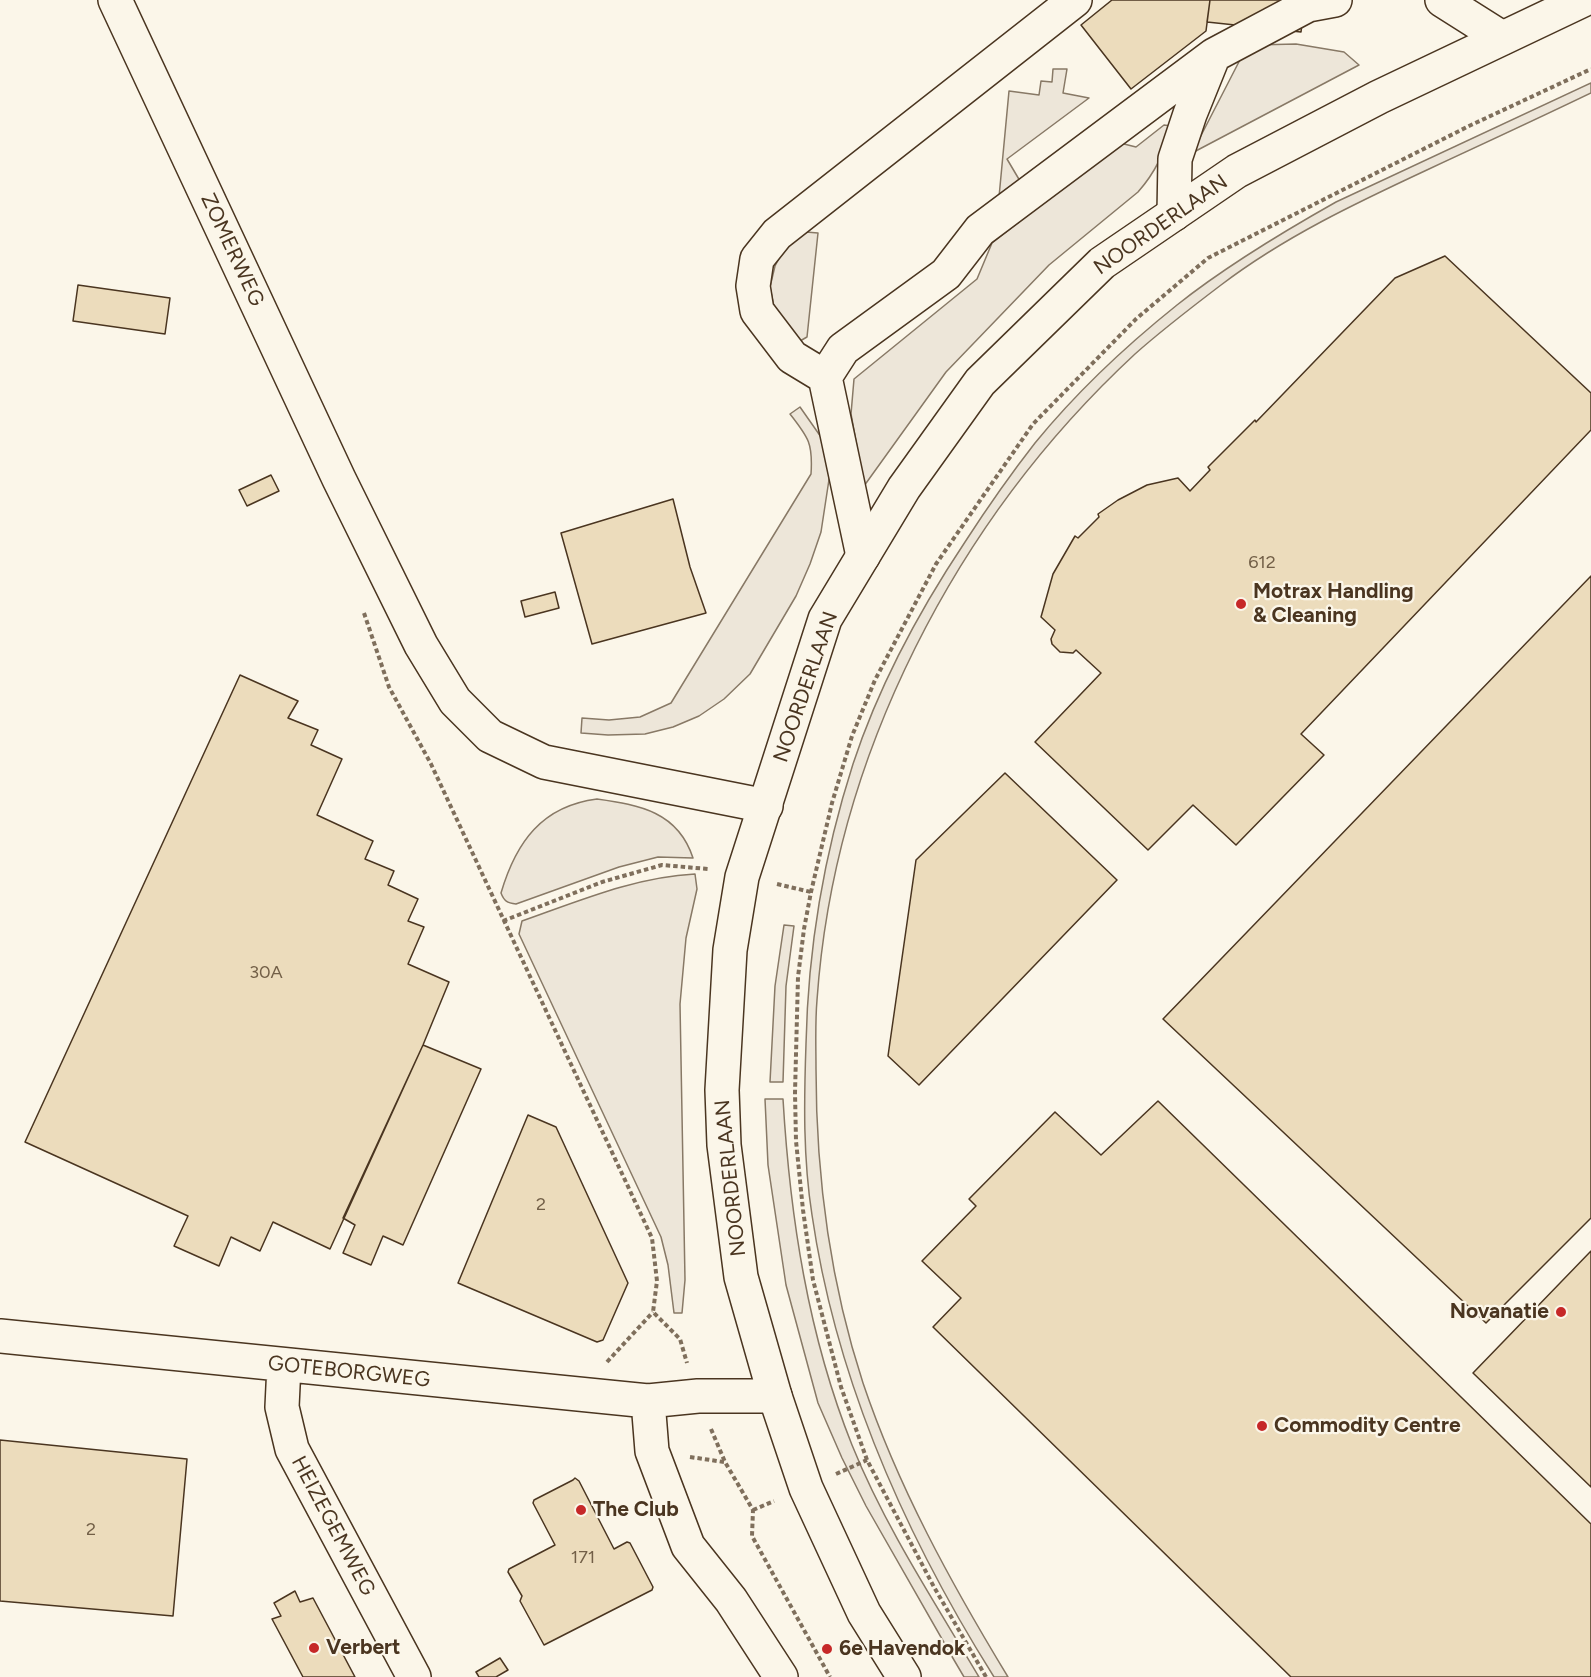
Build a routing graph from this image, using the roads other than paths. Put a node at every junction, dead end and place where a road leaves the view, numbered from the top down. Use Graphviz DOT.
graph roads {
  1 [pos="115,0"];
  2 [pos="1075,0"];
  3 [pos="1335,0"];
  4 [pos="1442,0"];
  5 [pos="1583,0"];
  6 [pos="1502,38"];
  7 [pos="1214,55"];
  8 [pos="1174,214"];
  9 [pos="825,377"];
  10 [pos="863,556"];
  11 [pos="765,806"];
  12 [pos="0,1336"];
  13 [pos="284,1365"];
  14 [pos="776,1396"];
  15 [pos="648,1401"];
  16 [pos="414,1677"];
  17 [pos="781,1677"];
  18 [pos="904,1677"];
  1 -- 11 [label="street, ZOMERWEG"];
  2 -- 9 [label="street"];
  3 -- 7 [label="street"];
  4 -- 6 [label="street"];
  5 -- 6 [label="street, NOORDERLAAN"];
  6 -- 8 [label="street, NOORDERLAAN"];
  7 -- 8 [label="street"];
  7 -- 9 [label="street"];
  8 -- 10 [label="street, NOORDERLAAN"];
  9 -- 10 [label="street"];
  10 -- 11 [label="street, NOORDERLAAN"];
  11 -- 14 [label="street, NOORDERLAAN"];
  12 -- 13 [label="street, GOTEBORGWEG"];
  13 -- 15 [label="street, GOTEBORGWEG"];
  13 -- 16 [label="street, HEIZEGEMWEG"];
  14 -- 15 [label="street, GOTEBORGWEG"];
  14 -- 18 [label="street, NOORDERLAAN"];
  15 -- 17 [label="street"];
}
